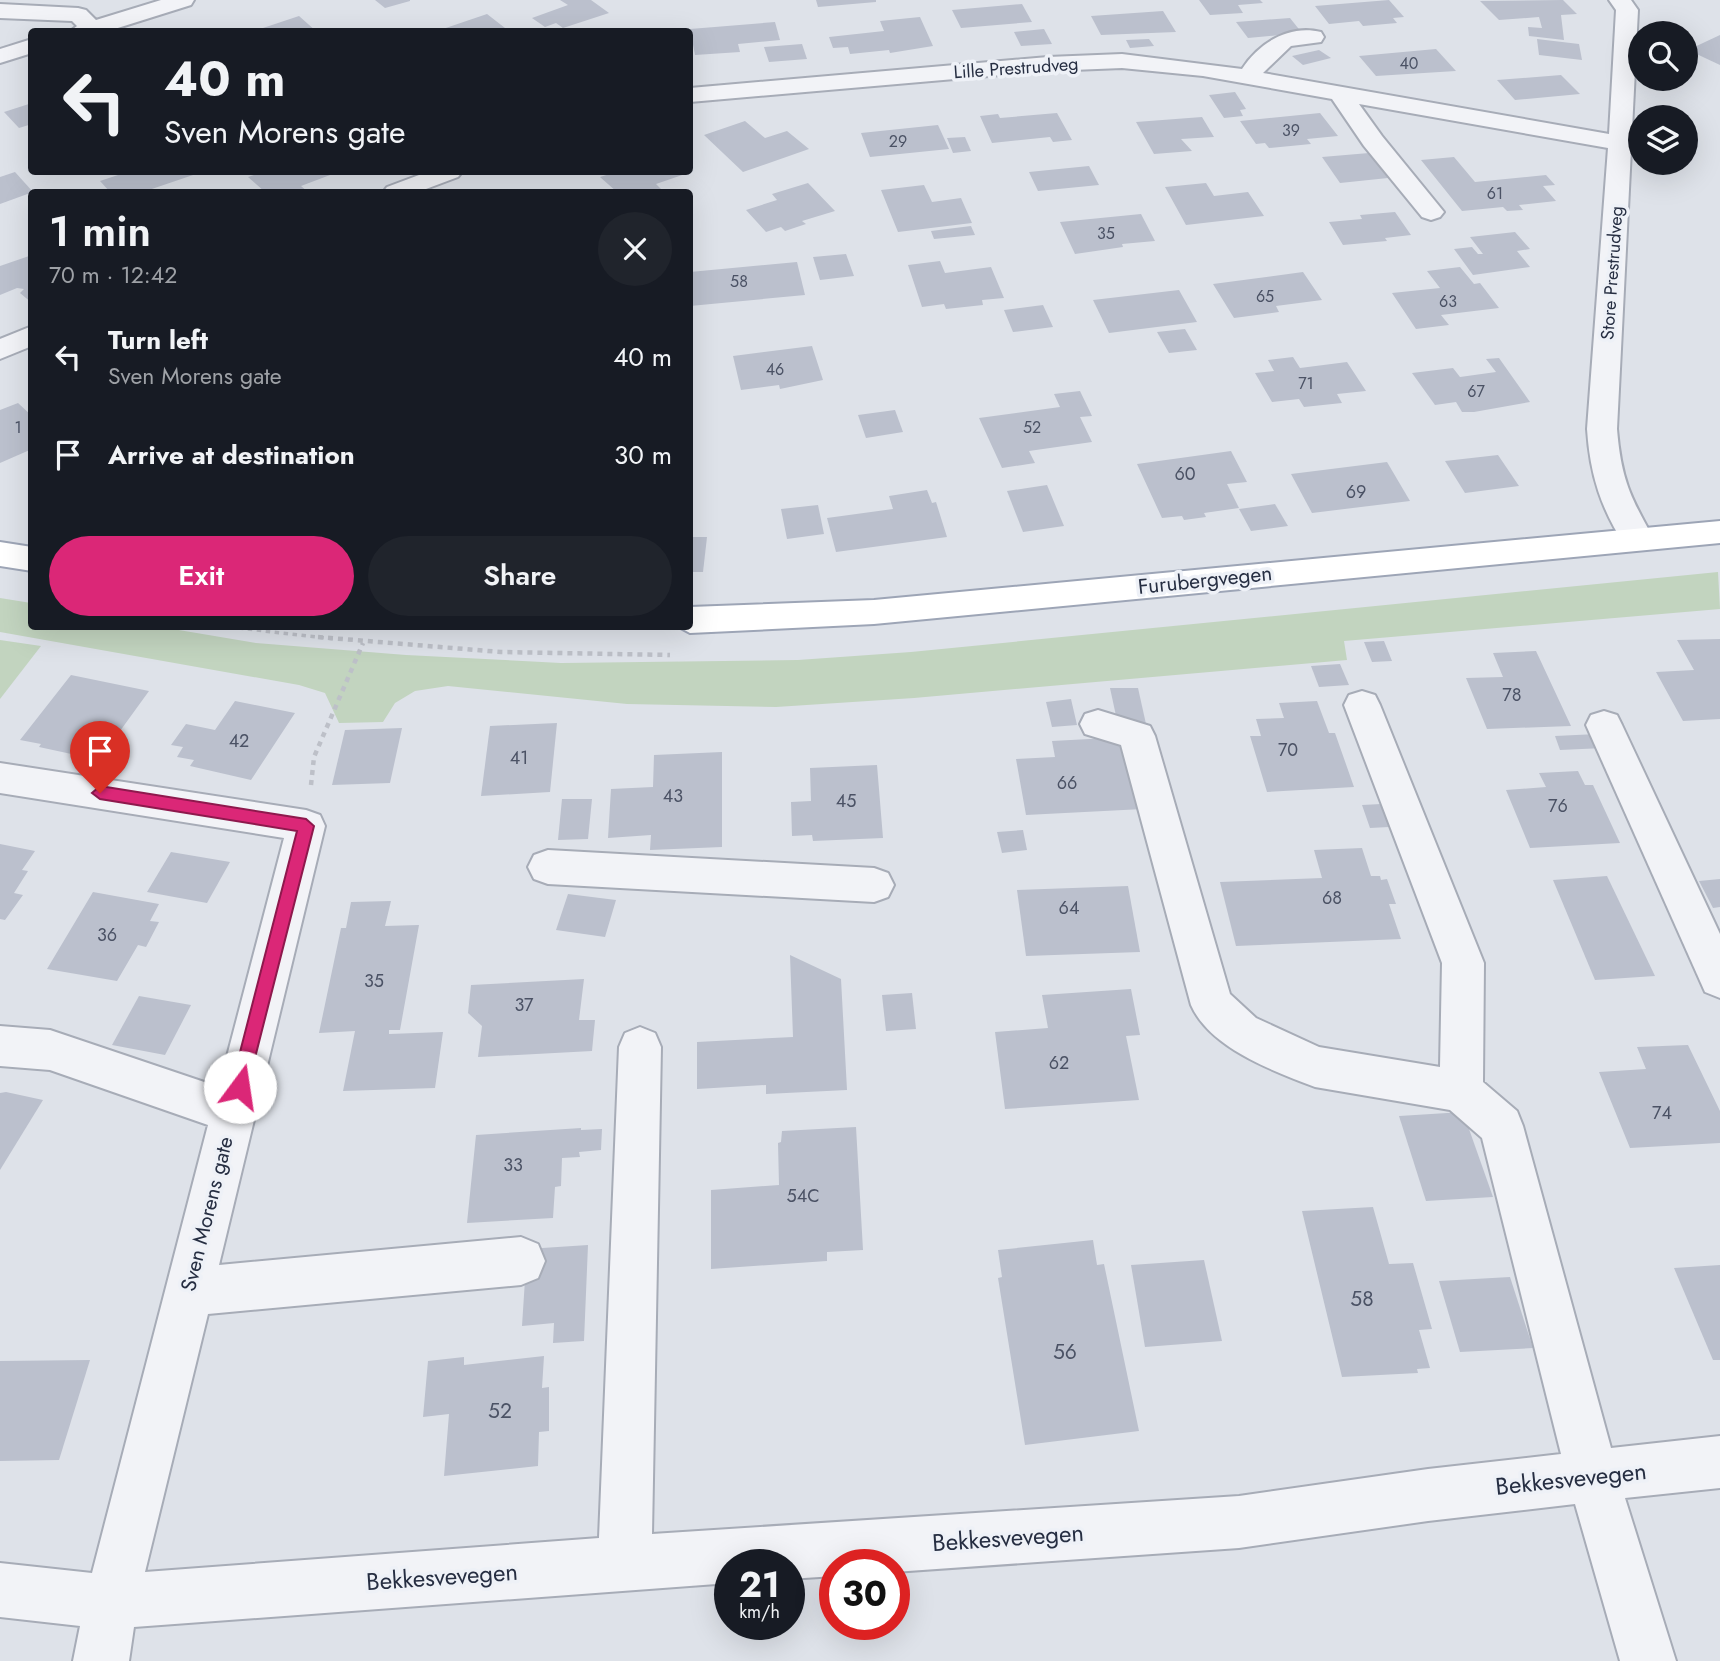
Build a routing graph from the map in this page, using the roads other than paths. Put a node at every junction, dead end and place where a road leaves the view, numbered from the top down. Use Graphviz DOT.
graph roads {
  1 [pos="129,0"];
  2 [pos="183,0"];
  3 [pos="1620,0"];
  4 [pos="0,11"];
  5 [pos="83,25"];
  6 [pos="1313,37"];
  7 [pos="28,47"];
  8 [pos="0,56"];
  9 [pos="1249,77"];
  10 [pos="1340,93"];
  11 [pos="693,95"];
  12 [pos="1621,143"];
  13 [pos="441,175"];
  14 [pos="404,189"];
  15 [pos="1431,212"];
  16 [pos="28,337"];
  17 [pos="0,350"];
  18 [pos="1720,532"];
  19 [pos="1638,539"];
  20 [pos="0,554"];
  21 [pos="28,558"];
  22 [pos="693,620"];
  23 [pos="1362,705"];
  24 [pos="1098,724"];
  25 [pos="1604,725"];
  26 [pos="0,778"];
  27 [pos="548,867"];
  28 [pos="874,885"];
  29 [pos="1720,979"];
  30 [pos="0,1046"];
  31 [pos="640,1047"];
  32 [pos="1461,1091"];
  33 [pos="233,1113"];
  34 [pos="521,1261"];
  35 [pos="188,1292"];
  36 [pos="1720,1462"];
  37 [pos="1593,1477"];
  38 [pos="625,1563"];
  39 [pos="0,1590"];
  40 [pos="111,1602"];
  41 [pos="101,1661"];
  42 [pos="1648,1661"];
  1 -- 5 [label="street"];
  2 -- 5 [label="street"];
  3 -- 12 [label="street, Store Prestrudveg"];
  4 -- 5 [label="street"];
  6 -- 9 [label="street"];
  7 -- 8 [label="street"];
  9 -- 10 [label="street, Lille Prestrudveg"];
  9 -- 11 [label="street, Lille Prestrudveg"];
  10 -- 12 [label="street, Lille Prestrudveg"];
  10 -- 15 [label="street"];
  12 -- 19 [label="street, Store Prestrudveg"];
  13 -- 14 [label="street"];
  16 -- 17 [label="street"];
  18 -- 19 [label="main road, Furubergvegen"];
  19 -- 22 [label="main road, Furubergvegen"];
  20 -- 21 [label="main road"];
  23 -- 32 [label="street"];
  24 -- 32 [label="street"];
  25 -- 29 [label="street"];
  26 -- 33 [label="street, Sven Morens gate"];
  27 -- 28 [label="street"];
  30 -- 33 [label="street"];
  31 -- 38 [label="street"];
  32 -- 37 [label="street"];
  33 -- 35 [label="street, Sven Morens gate"];
  34 -- 35 [label="street"];
  35 -- 40 [label="street, Sven Morens gate"];
  36 -- 37 [label="street, Bekkesvevegen"];
  37 -- 38 [label="street, Bekkesvevegen"];
  37 -- 42 [label="street"];
  38 -- 40 [label="street, Bekkesvevegen"];
  39 -- 40 [label="street, Bekkesvevegen"];
  40 -- 41 [label="street, Sven Morens gate"];
}
